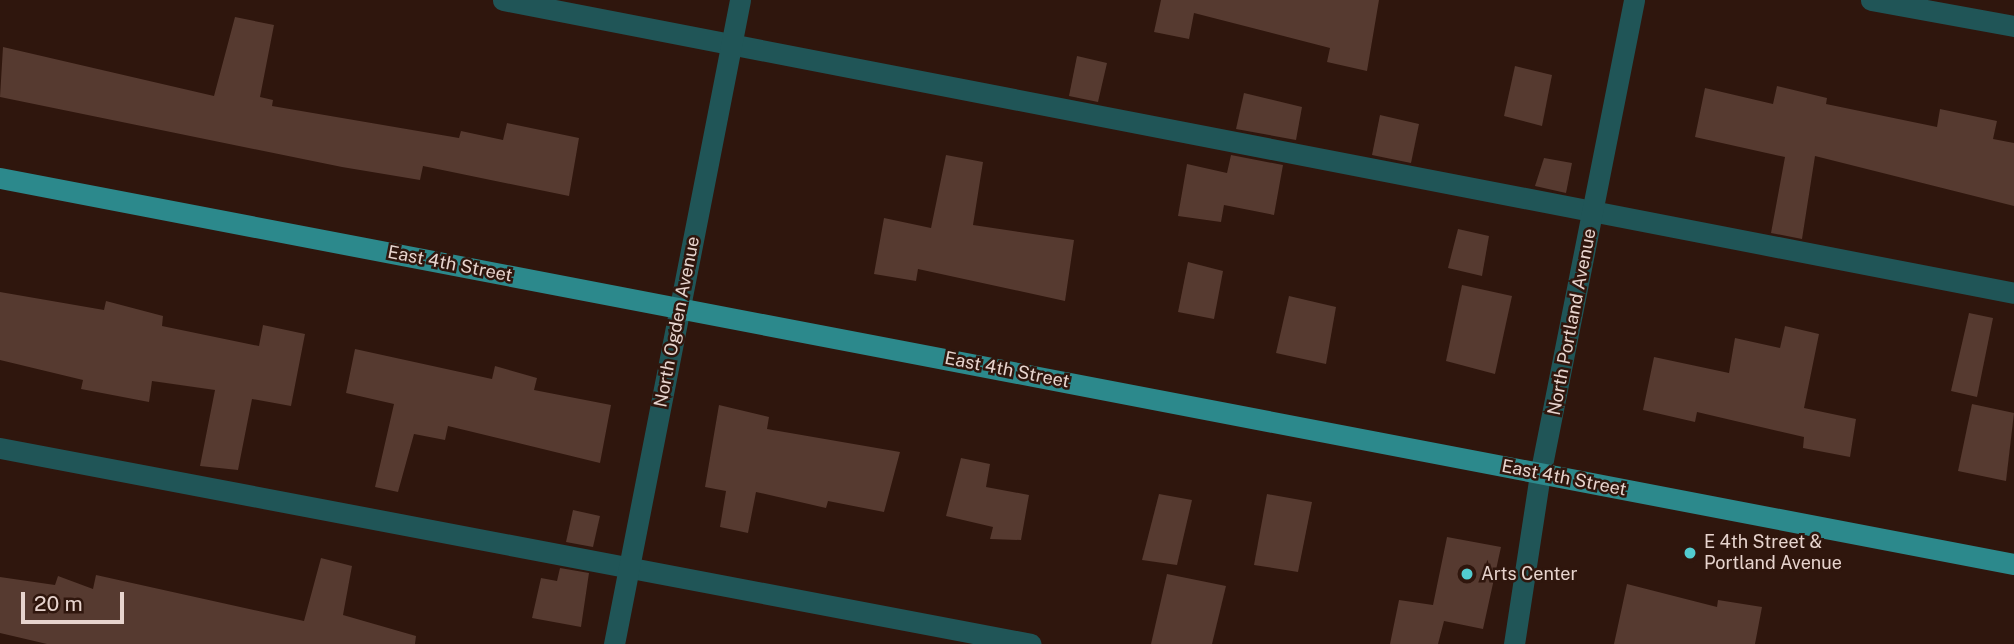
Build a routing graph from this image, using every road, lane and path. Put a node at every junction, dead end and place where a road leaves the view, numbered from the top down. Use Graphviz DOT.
graph roads {
  1 [pos="503,0"];
  2 [pos="740,0"];
  3 [pos="1634,0"];
  4 [pos="1871,0"];
  5 [pos="2014,26"];
  6 [pos="732,43"];
  7 [pos="0,177"];
  8 [pos="1594,212"];
  9 [pos="2014,293"];
  10 [pos="679,307"];
  11 [pos="0,448"];
  12 [pos="1540,475"];
  13 [pos="2014,564"];
  14 [pos="629,569"];
  15 [pos="614,644"];
  16 [pos="1031,644"];
  17 [pos="1514,644"];
  1 -- 6 [label="street"];
  2 -- 6 [label="street, North Ogden Avenue"];
  3 -- 8 [label="street, North Portland Avenue"];
  4 -- 5 [label="street"];
  6 -- 8 [label="street"];
  6 -- 10 [label="street, North Ogden Avenue"];
  7 -- 10 [label="main road, East 4th Street"];
  8 -- 9 [label="street"];
  8 -- 12 [label="street, North Portland Avenue"];
  10 -- 12 [label="main road, East 4th Street"];
  10 -- 14 [label="street, North Ogden Avenue"];
  11 -- 14 [label="street"];
  12 -- 13 [label="main road, East 4th Street"];
  12 -- 17 [label="street, North Portland Avenue"];
  14 -- 15 [label="street, North Ogden Avenue"];
  14 -- 16 [label="street"];
}
